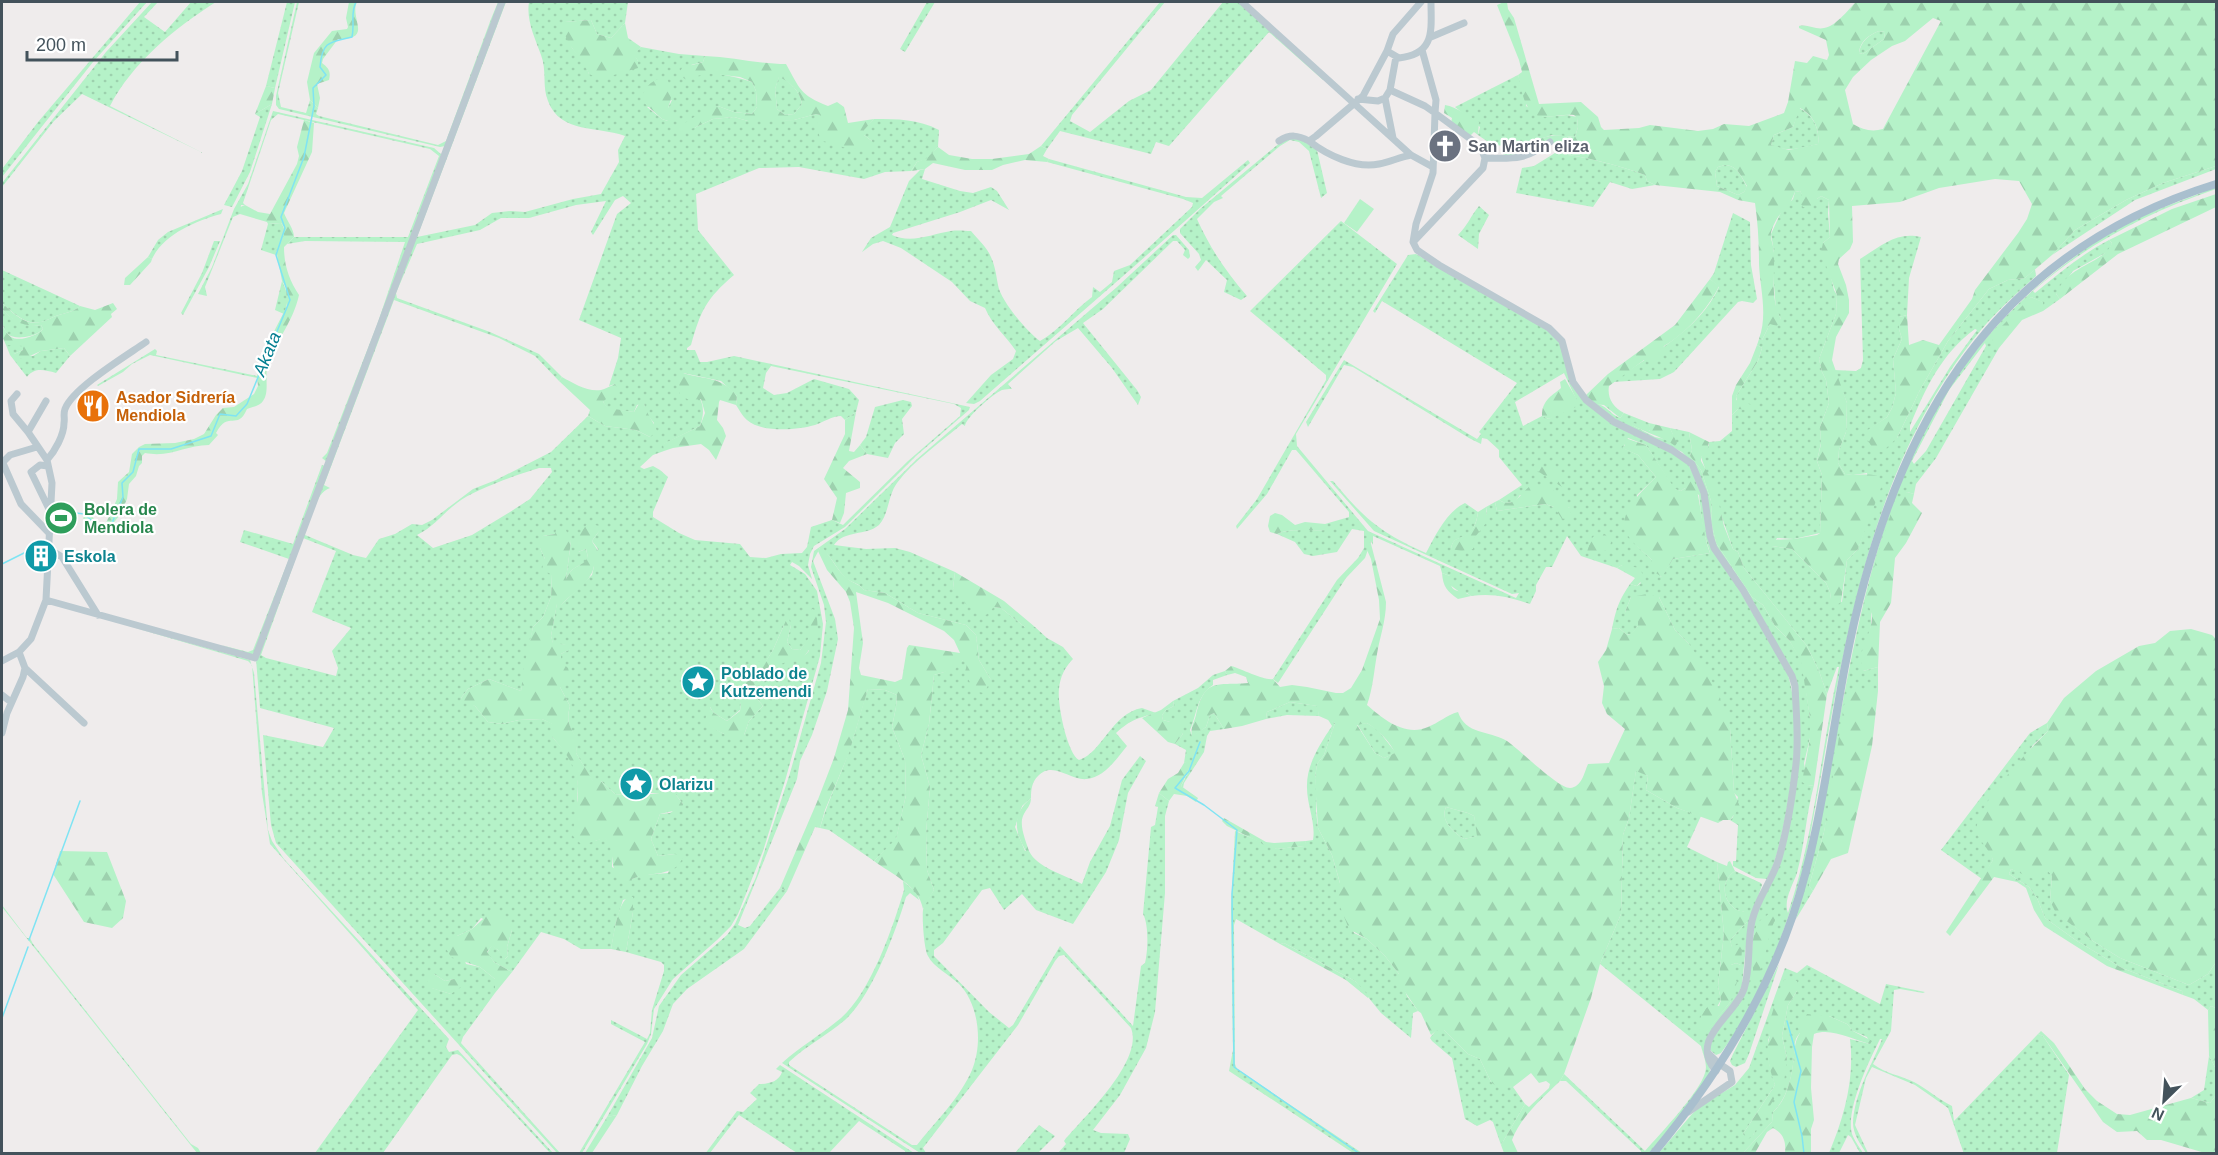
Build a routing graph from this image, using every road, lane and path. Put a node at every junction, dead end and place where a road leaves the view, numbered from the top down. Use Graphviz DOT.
graph roads {
  1 [pos="502,2"];
  2 [pos="1242,2"];
  3 [pos="1421,2"];
  4 [pos="1431,2"];
  5 [pos="1464,23"];
  6 [pos="1431,37"];
  7 [pos="1422,50"];
  8 [pos="1387,51"];
  9 [pos="1396,57"];
  10 [pos="1390,90"];
  11 [pos="1385,98"];
  12 [pos="1356,101"];
  13 [pos="1436,113"];
  14 [pos="1393,138"];
  15 [pos="1279,141"];
  16 [pos="1309,141"];
  17 [pos="1550,142"];
  18 [pos="1411,155"];
  19 [pos="1485,158"];
  20 [pos="1431,166"];
  21 [pos="2217,184"];
  22 [pos="1413,242"];
  23 [pos="146,342"];
  24 [pos="17,394"];
  25 [pos="46,401"];
  26 [pos="28,432"];
  27 [pos="37,447"];
  28 [pos="2,461"];
  29 [pos="47,463"];
  30 [pos="50,510"];
  31 [pos="49,533"];
  32 [pos="49,549"];
  33 [pos="46,600"];
  34 [pos="98,615"];
  35 [pos="19,652"];
  36 [pos="2,661"];
  37 [pos="25,668"];
  38 [pos="2,695"];
  39 [pos="11,702"];
  40 [pos="84,723"];
  41 [pos="2,733"];
  42 [pos="1732,1047"];
  43 [pos="1707,1050"];
  44 [pos="1713,1058"];
  45 [pos="1719,1068"];
  46 [pos="1684,1116"];
  47 [pos="1653,1154"];
  1 -- 34 [label="street"];
  2 -- 12 [label="street"];
  3 -- 8 [label="street"];
  4 -- 6 [label="street"];
  5 -- 6 [label="street"];
  6 -- 7 [label="street"];
  7 -- 9 [label="street"];
  7 -- 13 [label="street"];
  8 -- 9 [label="street"];
  8 -- 12 [label="street"];
  9 -- 10 [label="street"];
  10 -- 11 [label="street"];
  10 -- 13 [label="street"];
  11 -- 12 [label="street"];
  11 -- 14 [label="street"];
  12 -- 14 [label="street"];
  12 -- 16 [label="street"];
  13 -- 19 [label="street"];
  13 -- 20 [label="street"];
  14 -- 18 [label="street"];
  15 -- 16 [label="street"];
  16 -- 18 [label="street"];
  17 -- 19 [label="street"];
  18 -- 20 [label="street"];
  19 -- 22 [label="street"];
  20 -- 22 [label="street"];
  21 -- 42 [label="main road"];
  22 -- 43 [label="street"];
  23 -- 29 [label="street"];
  24 -- 26 [label="street"];
  25 -- 26 [label="street"];
  26 -- 27 [label="street"];
  27 -- 28 [label="street"];
  27 -- 29 [label="street"];
  28 -- 31 [label="street"];
  29 -- 30 [label="street"];
  29 -- 30 [label="street"];
  30 -- 31 [label="street"];
  31 -- 32 [label="street"];
  32 -- 33 [label="street"];
  32 -- 34 [label="street"];
  33 -- 34 [label="street"];
  33 -- 35 [label="street"];
  35 -- 36 [label="street"];
  35 -- 37 [label="street"];
  37 -- 39 [label="street"];
  37 -- 40 [label="street"];
  38 -- 39 [label="street"];
  39 -- 41 [label="street"];
  42 -- 44 [label="street"];
  42 -- 45 [label="main road"];
  43 -- 44 [label="street"];
  43 -- 45 [label="street"];
  44 -- 45 [label="street"];
  45 -- 46 [label="main road"];
  45 -- 46 [label="street"];
  46 -- 47 [label="main road"];
}
